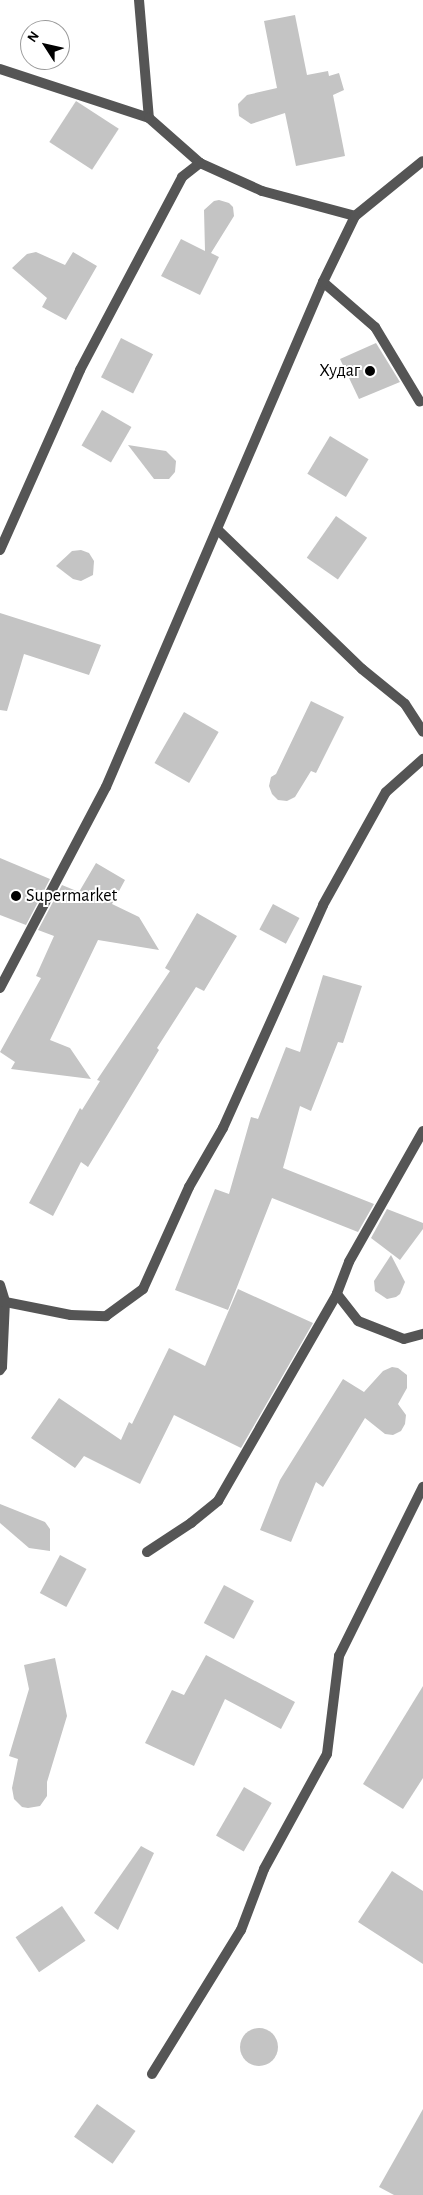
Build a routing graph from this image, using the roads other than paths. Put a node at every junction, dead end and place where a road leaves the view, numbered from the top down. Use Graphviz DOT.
graph roads {
  1 [pos="139,0"];
  2 [pos="0,69"];
  3 [pos="149,118"];
  4 [pos="423,161"];
  5 [pos="200,163"];
  6 [pos="355,216"];
  7 [pos="324,282"];
  8 [pos="420,402"];
  9 [pos="218,530"];
  10 [pos="0,550"];
  11 [pos="423,732"];
  12 [pos="423,760"];
  13 [pos="0,988"];
  14 [pos="423,1131"];
  15 [pos="0,1285"];
  16 [pos="338,1294"];
  17 [pos="2,1301"];
  18 [pos="423,1334"];
  19 [pos="0,1370"];
  20 [pos="423,1487"];
  21 [pos="147,1552"];
  22 [pos="152,2074"];
  1 -- 3 [label="street"];
  2 -- 3 [label="street"];
  3 -- 5 [label="street"];
  4 -- 6 [label="street"];
  5 -- 6 [label="street"];
  5 -- 10 [label="street"];
  6 -- 7 [label="street"];
  7 -- 8 [label="street"];
  7 -- 9 [label="street"];
  9 -- 11 [label="street"];
  9 -- 13 [label="street"];
  12 -- 17 [label="street"];
  14 -- 16 [label="street"];
  15 -- 17 [label="street"];
  16 -- 18 [label="street"];
  16 -- 21 [label="street"];
  17 -- 19 [label="street"];
  20 -- 22 [label="street"];
}
